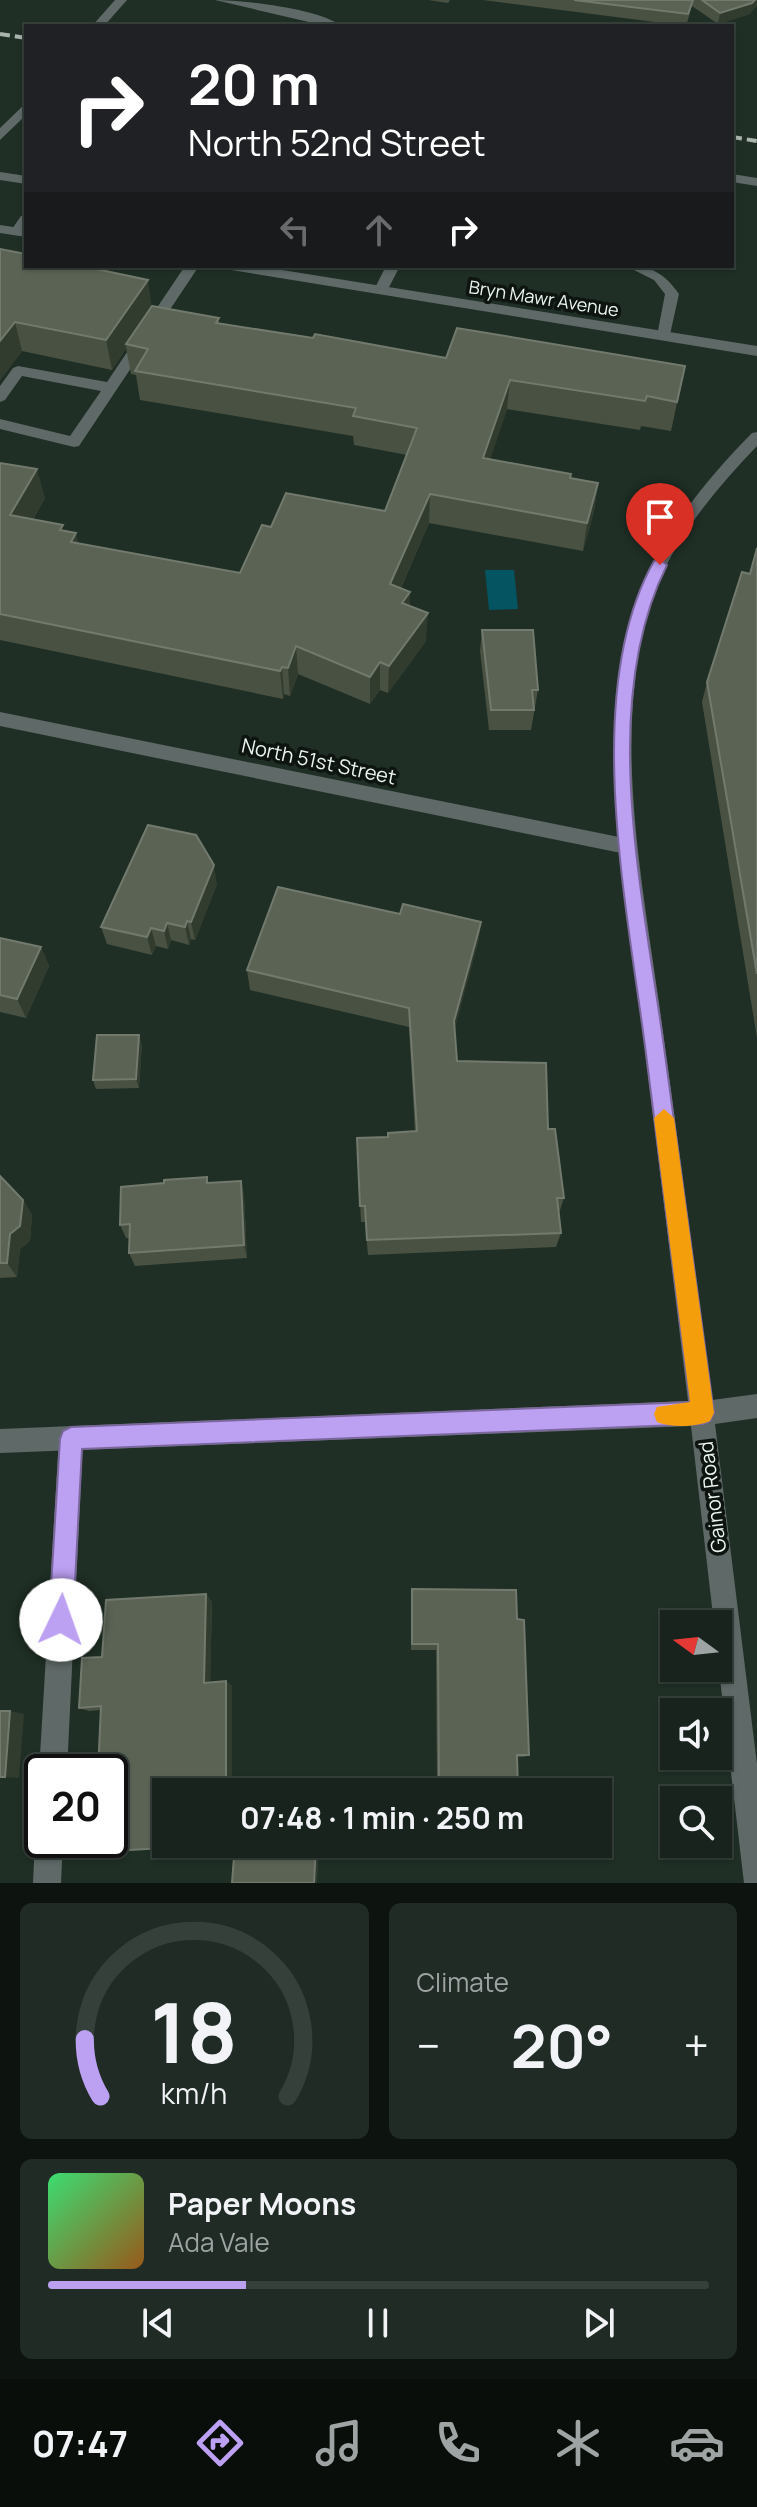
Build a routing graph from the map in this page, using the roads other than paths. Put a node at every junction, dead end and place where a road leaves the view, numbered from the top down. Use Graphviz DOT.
graph roads {
  1 [pos="121,0"];
  2 [pos="221,0"];
  3 [pos="100,24"];
  4 [pos="331,24"];
  5 [pos="24,109"];
  6 [pos="0,136"];
  7 [pos="0,176"];
  8 [pos="24,178"];
  9 [pos="734,178"];
  10 [pos="757,182"];
  11 [pos="0,229"];
  12 [pos="22,232"];
  13 [pos="191,268"];
  14 [pos="244,268"];
  15 [pos="392,268"];
  16 [pos="638,268"];
  17 [pos="381,290"];
  18 [pos="664,336"];
  19 [pos="757,351"];
  20 [pos="108,387"];
  21 [pos="0,397"];
  22 [pos="0,424"];
  23 [pos="757,437"];
  24 [pos="0,719"];
  25 [pos="629,847"];
  26 [pos="757,1406"];
  27 [pos="703,1413"];
  28 [pos="71,1439"];
  29 [pos="0,1441"];
  30 [pos="54,1754"];
  31 [pos="48,1858"];
  32 [pos="757,1880"];
  33 [pos="47,1883"];
  1 -- 3 [label="street"];
  2 -- 4 [label="street"];
  5 -- 6 [label="street"];
  7 -- 8 [label="street"];
  9 -- 10 [label="street"];
  11 -- 12 [label="street"];
  13 -- 20 [label="street"];
  14 -- 17 [label="street, Bryn Mawr Avenue"];
  15 -- 17 [label="street"];
  16 -- 18 [label="street"];
  17 -- 18 [label="street, Bryn Mawr Avenue"];
  18 -- 19 [label="street, Bryn Mawr Avenue"];
  20 -- 21 [label="street"];
  20 -- 22 [label="street"];
  23 -- 25 [label="street, Gainor Road"];
  24 -- 25 [label="street, North 51st Street"];
  25 -- 27 [label="street, Gainor Road"];
  26 -- 27 [label="street"];
  27 -- 28 [label="street"];
  27 -- 32 [label="street, Gainor Road"];
  28 -- 29 [label="street"];
  28 -- 30 [label="street"];
  31 -- 33 [label="street"];
}
